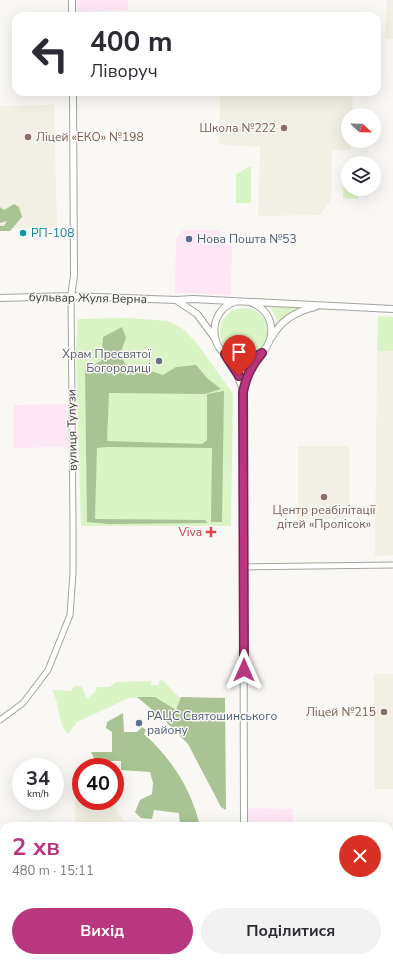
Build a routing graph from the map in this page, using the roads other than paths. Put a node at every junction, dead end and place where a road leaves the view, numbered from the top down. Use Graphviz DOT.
graph roads {
  1 [pos="72,0"];
  2 [pos="72,12"];
  3 [pos="73,96"];
  4 [pos="71,296"];
  5 [pos="0,298"];
  6 [pos="176,300"];
  7 [pos="238,302"];
  8 [pos="250,302"];
  9 [pos="321,306"];
  10 [pos="393,309"];
  11 [pos="214,337"];
  12 [pos="270,341"];
  13 [pos="262,353"];
  14 [pos="225,354"];
  15 [pos="243,392"];
  16 [pos="393,565"];
  17 [pos="244,567"];
  18 [pos="0,720"];
  19 [pos="244,822"];
  1 -- 2 [label="street"];
  3 -- 4 [label="street, вулиця Тулузи"];
  4 -- 5 [label="street, бульвар Жуля Верна"];
  4 -- 6 [label="street, бульвар Жуля Верна"];
  4 -- 18 [label="street, вулиця Тулузи"];
  6 -- 7 [label="street, бульвар Жуля Верна"];
  6 -- 11 [label="street"];
  7 -- 8 [label="street, бульвар Жуля Верна"];
  7 -- 11 [label="street"];
  8 -- 9 [label="street, бульвар Жуля Верна"];
  8 -- 12 [label="street"];
  9 -- 10 [label="street, бульвар Жуля Верна"];
  9 -- 12 [label="street, бульвар Жуля Верна"];
  11 -- 14 [label="street"];
  12 -- 13 [label="street"];
  13 -- 14 [label="street"];
  13 -- 15 [label="street"];
  14 -- 15 [label="street"];
  15 -- 17 [label="street"];
  16 -- 17 [label="street"];
  17 -- 19 [label="street"];
}
